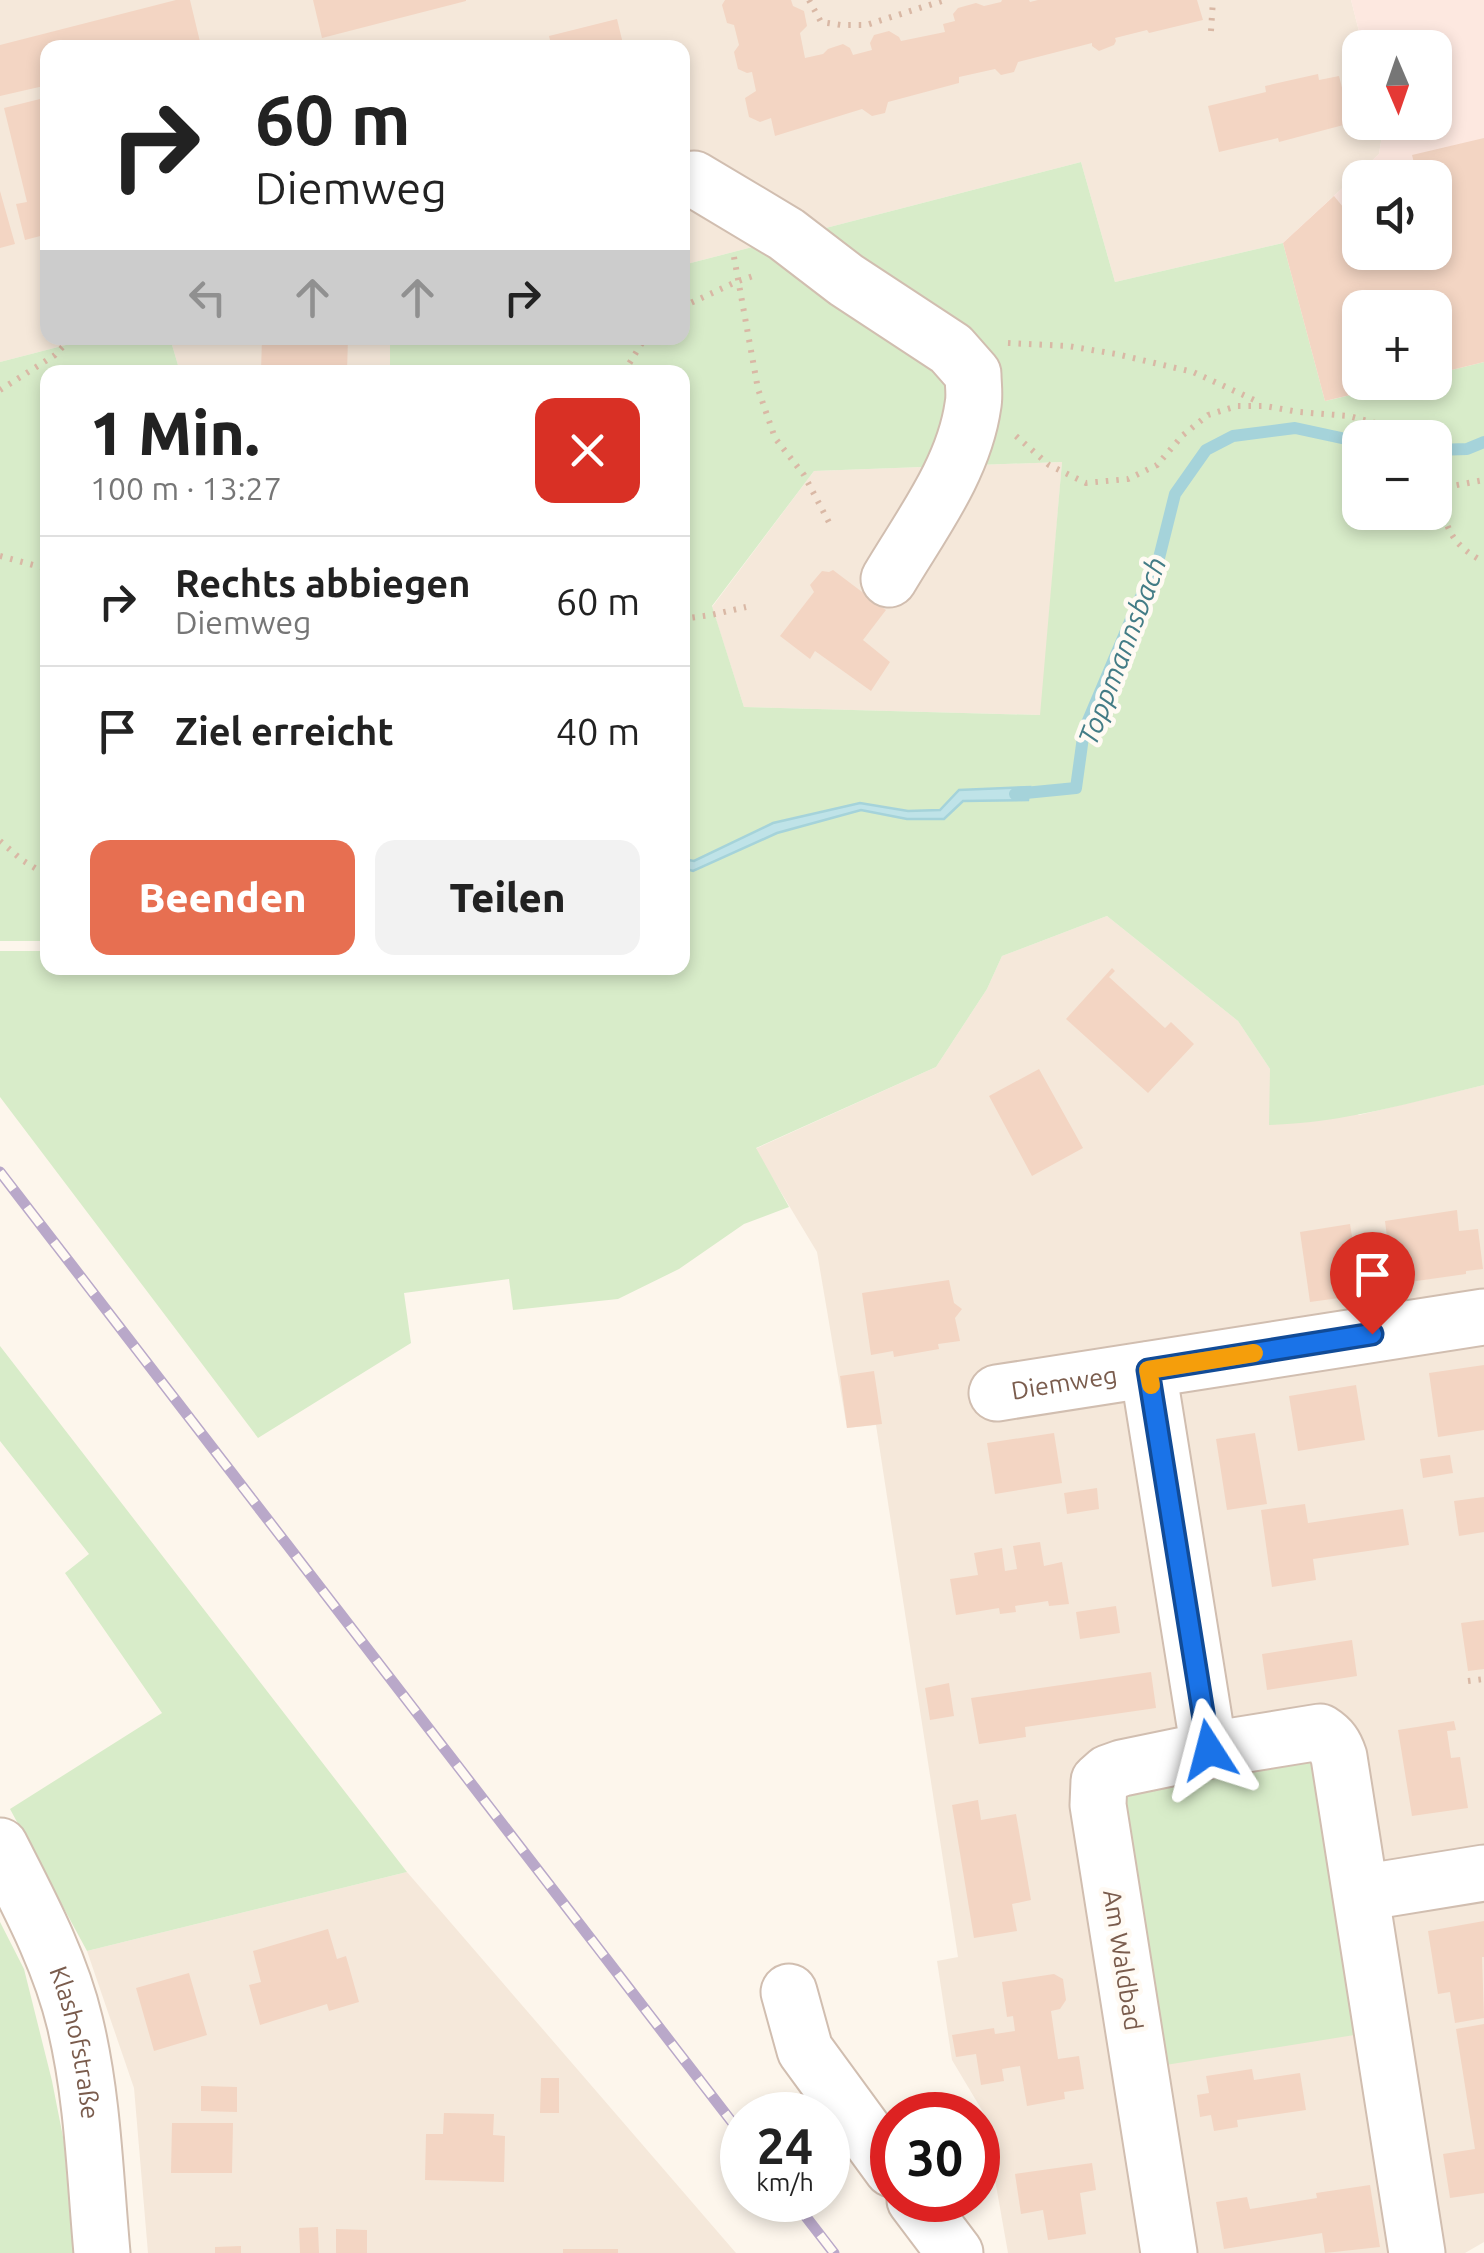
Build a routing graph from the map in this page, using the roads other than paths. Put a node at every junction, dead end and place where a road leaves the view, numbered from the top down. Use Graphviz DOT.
graph roads {
  1 [pos="708,188"];
  2 [pos="889,578"];
  3 [pos="1484,1316"];
  4 [pos="1148,1370"];
  5 [pos="997,1393"];
  6 [pos="1209,1750"];
  7 [pos="0,1846"];
  8 [pos="1484,1873"];
  9 [pos="1361,1893"];
  10 [pos="789,1992"];
  11 [pos="870,2139"];
  12 [pos="932,2222"];
  13 [pos="102,2253"];
  14 [pos="955,2253"];
  15 [pos="1169,2253"];
  16 [pos="1417,2253"];
  1 -- 2 [label="street"];
  3 -- 4 [label="street, Diemweg"];
  4 -- 5 [label="street, Diemweg"];
  4 -- 6 [label="street"];
  6 -- 9 [label="street, Am Waldbad"];
  6 -- 15 [label="street, Am Waldbad"];
  7 -- 13 [label="street, Klashofstraße"];
  8 -- 9 [label="street"];
  9 -- 16 [label="street, Am Waldbad"];
  10 -- 11 [label="street"];
  12 -- 14 [label="street"];
}
